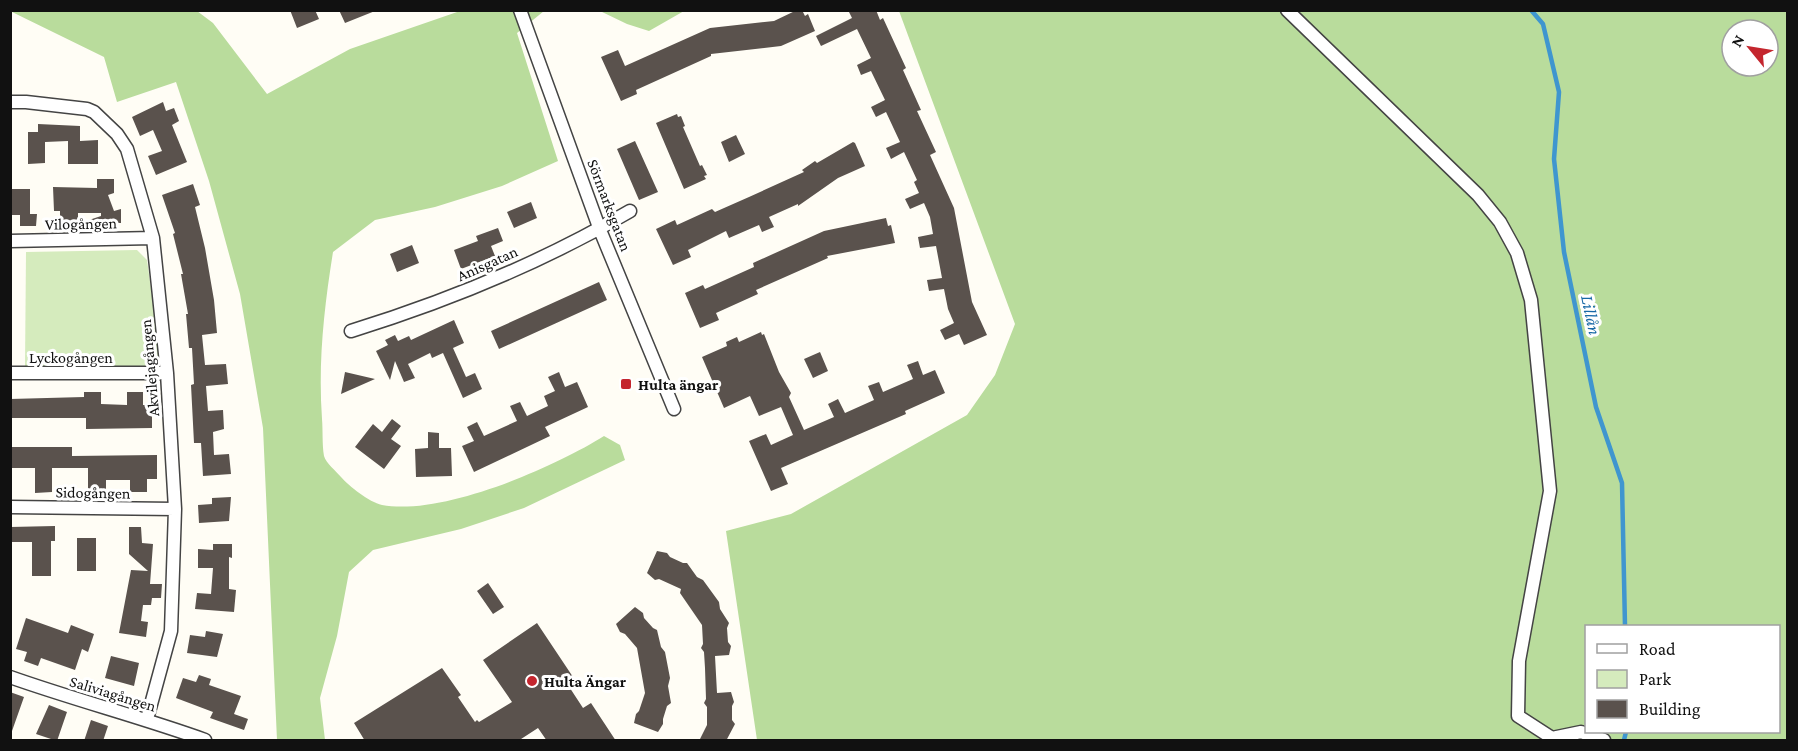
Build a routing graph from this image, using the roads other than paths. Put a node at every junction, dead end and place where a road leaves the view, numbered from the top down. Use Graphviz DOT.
graph roads {
  1 [pos="520,10"];
  2 [pos="1287,10"];
  3 [pos="10,102"];
  4 [pos="630,211"];
  5 [pos="600,230"];
  6 [pos="153,238"];
  7 [pos="10,240"];
  8 [pos="351,331"];
  9 [pos="10,373"];
  10 [pos="167,373"];
  11 [pos="674,409"];
  12 [pos="10,507"];
  13 [pos="175,509"];
  14 [pos="10,677"];
  15 [pos="147,719"];
  16 [pos="205,741"];
  17 [pos="1604,741"];
  1 -- 5 [label="street, Sörmarksgatan"];
  2 -- 17 [label="street"];
  3 -- 6 [label="street, Akvilejagången"];
  4 -- 5 [label="street, Anisgatan"];
  5 -- 8 [label="street, Anisgatan"];
  5 -- 11 [label="street, Sörmarksgatan"];
  6 -- 7 [label="street, Vilogången"];
  6 -- 10 [label="street, Akvilejagången"];
  9 -- 10 [label="street, Lyckogången"];
  10 -- 13 [label="street, Akvilejagången"];
  12 -- 13 [label="street, Sidogången"];
  13 -- 15 [label="street, Akvilejagången"];
  14 -- 15 [label="street, Saliviagången"];
  15 -- 16 [label="street, Saliviagången"];
}
